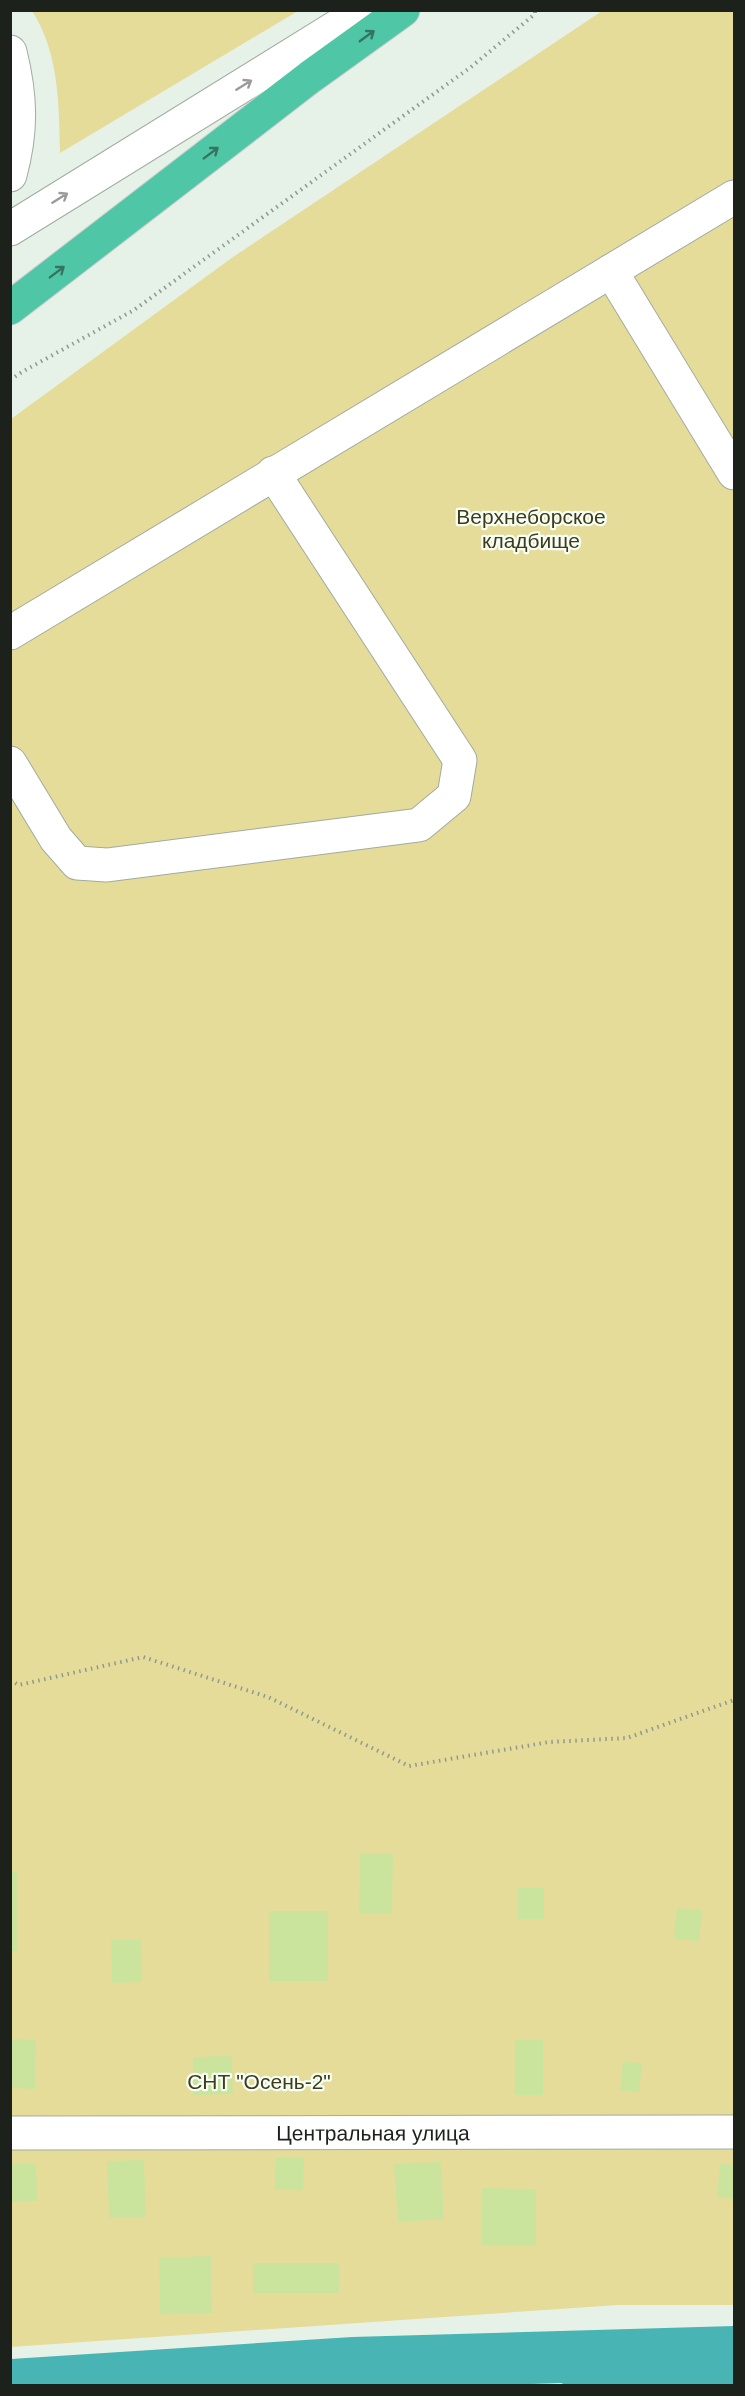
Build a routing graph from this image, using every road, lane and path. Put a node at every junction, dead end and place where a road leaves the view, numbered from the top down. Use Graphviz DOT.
graph roads {
  1 [pos="364,10"];
  2 [pos="403,10"];
  3 [pos="540,10"];
  4 [pos="535,12"];
  5 [pos="10,52"];
  6 [pos="10,175"];
  7 [pos="735,197"];
  8 [pos="10,229"];
  9 [pos="611,271"];
  10 [pos="10,308"];
  11 [pos="10,380"];
  12 [pos="273,473"];
  13 [pos="735,473"];
  14 [pos="10,633"];
  15 [pos="10,762"];
  16 [pos="10,1680"];
  17 [pos="735,1700"];
  18 [pos="735,2132"];
  19 [pos="10,2133"];
  8 -- 1 [label="street, one-way"];
  10 -- 2 [label="highway, one-way"];
  3 -- 4 [label="path"];
  4 -- 11 [label="path"];
  5 -- 6 [label="street"];
  7 -- 9 [label="street"];
  9 -- 12 [label="street"];
  9 -- 13 [label="street"];
  12 -- 14 [label="street"];
  12 -- 15 [label="street"];
  16 -- 17 [label="path"];
  18 -- 19 [label="street, Центральная улица"];
}
